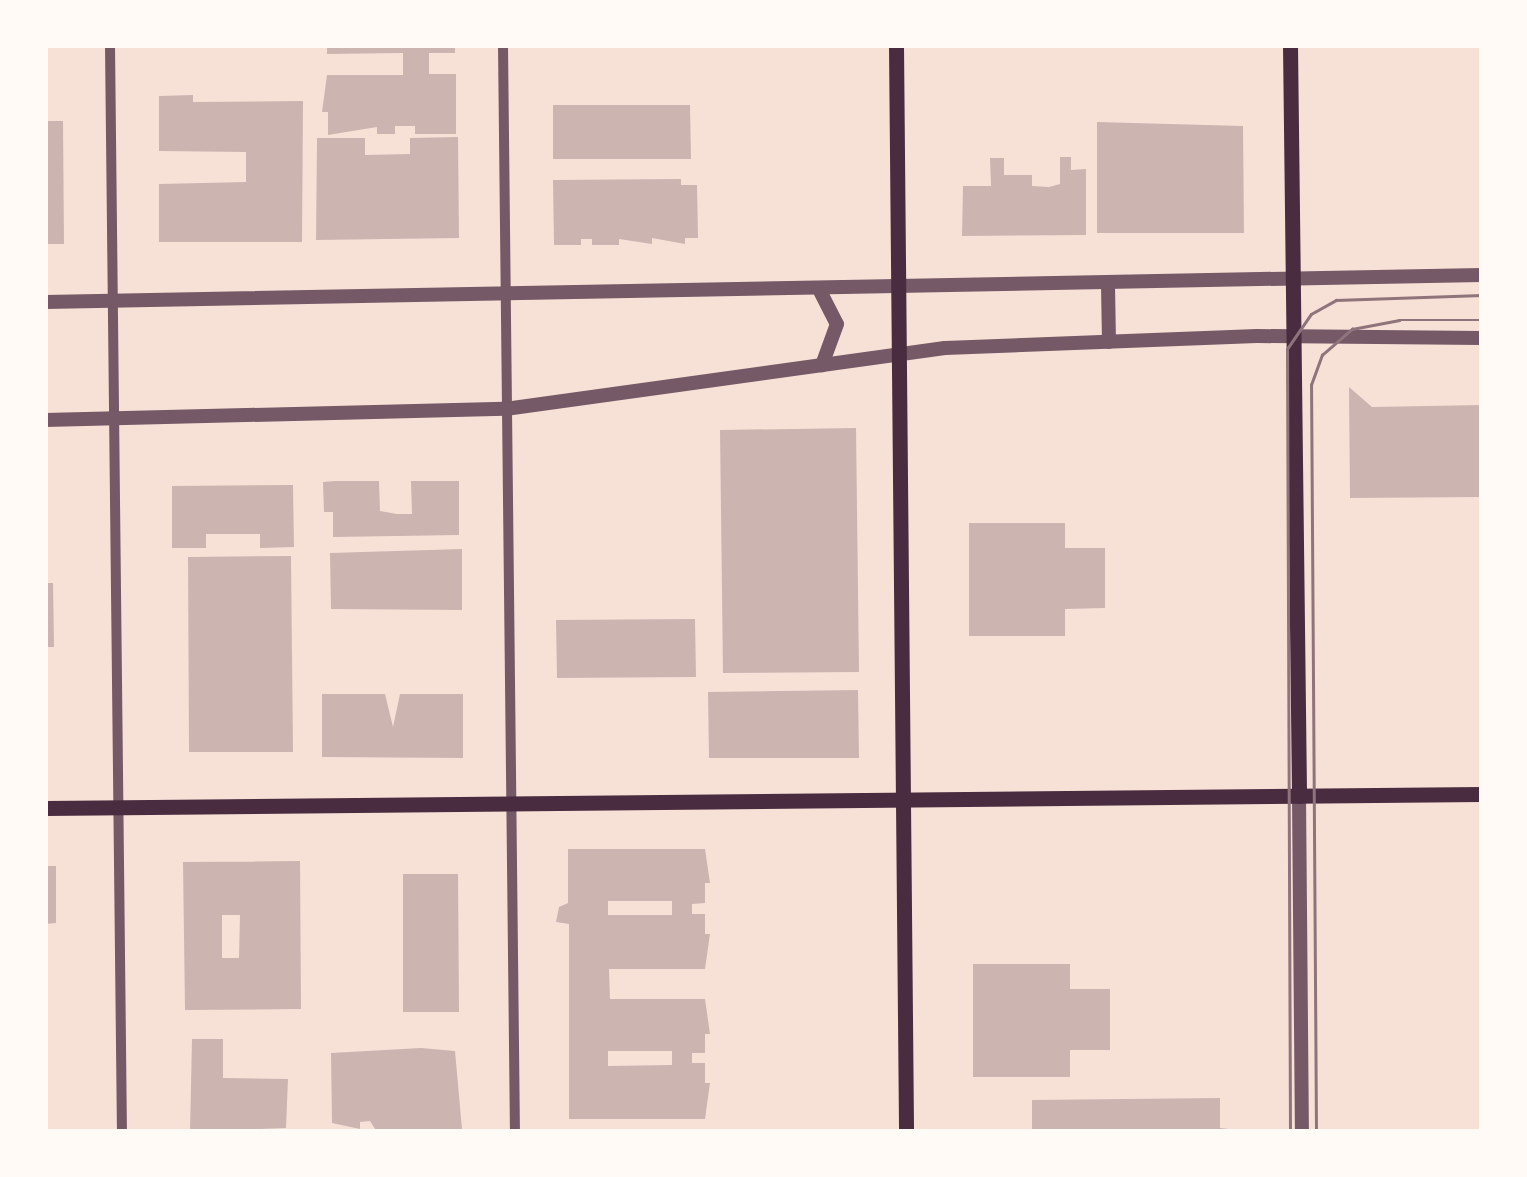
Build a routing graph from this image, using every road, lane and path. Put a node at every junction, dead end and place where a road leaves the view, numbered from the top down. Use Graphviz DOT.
graph roads {
  1 [pos="110,45"];
  2 [pos="504,45"];
  3 [pos="896,45"];
  4 [pos="1290,45"];
  5 [pos="1482,276"];
  6 [pos="1294,280"];
  7 [pos="1108,285"];
  8 [pos="898,286"];
  9 [pos="819,288"];
  10 [pos="505,294"];
  11 [pos="45,302"];
  12 [pos="113,302"];
  13 [pos="1294,337"];
  14 [pos="1482,338"];
  15 [pos="1109,342"];
  16 [pos="899,355"];
  17 [pos="822,365"];
  18 [pos="506,409"];
  19 [pos="45,420"];
  20 [pos="114,420"];
  21 [pos="1482,794"];
  22 [pos="1300,796"];
  23 [pos="903,801"];
  24 [pos="512,804"];
  25 [pos="119,807"];
  26 [pos="45,808"];
  27 [pos="122,1132"];
  28 [pos="515,1132"];
  29 [pos="906,1132"];
  30 [pos="1302,1132"];
  1 -- 12 [label="street"];
  2 -- 10 [label="street"];
  3 -- 8 [label="main road"];
  4 -- 6 [label="main road"];
  5 -- 6 [label="street"];
  6 -- 7 [label="street"];
  6 -- 13 [label="main road"];
  7 -- 8 [label="street"];
  7 -- 15 [label="street"];
  8 -- 9 [label="street"];
  8 -- 16 [label="main road"];
  9 -- 10 [label="street"];
  9 -- 17 [label="street"];
  10 -- 12 [label="street"];
  10 -- 18 [label="street"];
  11 -- 12 [label="street"];
  12 -- 20 [label="street"];
  13 -- 14 [label="street"];
  13 -- 15 [label="street"];
  13 -- 22 [label="main road"];
  15 -- 16 [label="street"];
  16 -- 17 [label="street"];
  16 -- 23 [label="main road"];
  17 -- 18 [label="street"];
  18 -- 20 [label="street"];
  18 -- 24 [label="street"];
  19 -- 20 [label="street"];
  20 -- 25 [label="street"];
  21 -- 22 [label="main road"];
  22 -- 23 [label="main road"];
  22 -- 30 [label="street"];
  23 -- 24 [label="main road"];
  23 -- 29 [label="main road"];
  24 -- 25 [label="main road"];
  24 -- 28 [label="street"];
  25 -- 26 [label="main road"];
  25 -- 27 [label="street"];
}
